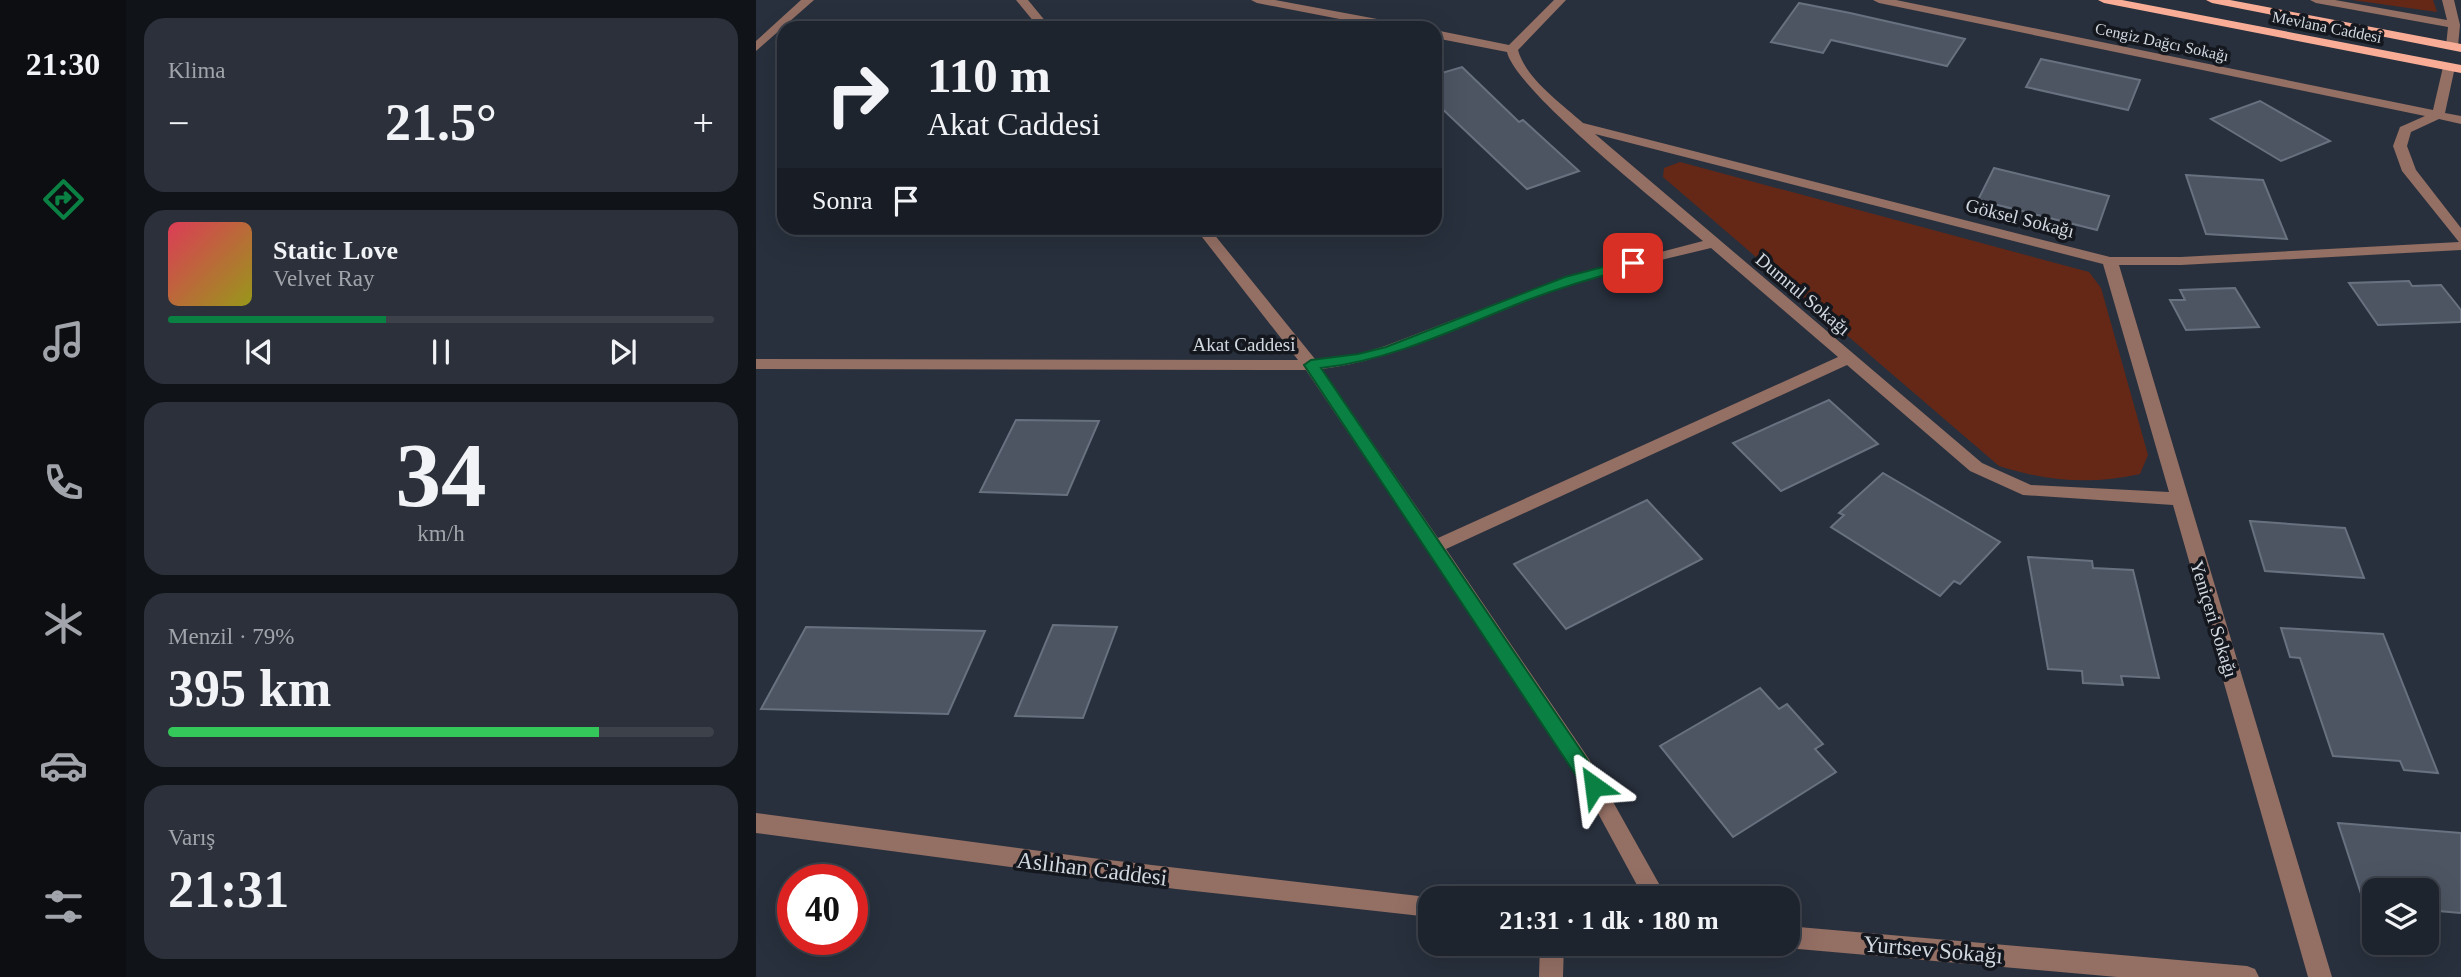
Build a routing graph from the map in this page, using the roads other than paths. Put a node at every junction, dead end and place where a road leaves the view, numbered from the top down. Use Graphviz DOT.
graph roads {
  1 [pos="808,0"];
  2 [pos="1023,0"];
  3 [pos="1257,0"];
  4 [pos="1560,0"];
  5 [pos="1879,0"];
  6 [pos="2104,0"];
  7 [pos="2212,0"];
  8 [pos="2316,0"];
  9 [pos="2448,0"];
  10 [pos="785,21"];
  11 [pos="1040,21"];
  12 [pos="1367,21"];
  13 [pos="2454,25"];
  14 [pos="777,28"];
  15 [pos="1442,35"];
  16 [pos="756,47"];
  17 [pos="2457,47"];
  18 [pos="1512,49"];
  19 [pos="2455,68"];
  20 [pos="2438,115"];
  21 [pos="2461,120"];
  22 [pos="1579,127"];
  23 [pos="1208,235"];
  24 [pos="2461,238"];
  25 [pos="1712,243"];
  26 [pos="2461,246"];
  27 [pos="2110,261"];
  28 [pos="1849,358"];
  29 [pos="756,364"];
  30 [pos="1311,365"];
  31 [pos="2179,499"];
  32 [pos="1434,547"];
  33 [pos="756,823"];
  34 [pos="1649,886"];
  35 [pos="1418,904"];
  36 [pos="1800,938"];
  37 [pos="1551,956"];
  38 [pos="1550,977"];
  39 [pos="2248,977"];
  40 [pos="2320,977"];
  1 -- 10 [label="street"];
  2 -- 11 [label="street"];
  3 -- 12 [label="street"];
  4 -- 18 [label="street"];
  5 -- 20 [label="street, Cengiz Dağcı Sokağı"];
  6 -- 19 [label="main road, Mevlana Caddesi"];
  7 -- 17 [label="main road, Mevlana Caddesi"];
  8 -- 13 [label="street"];
  9 -- 13 [label="street"];
  13 -- 17 [label="street"];
  14 -- 16 [label="street"];
  15 -- 18 [label="street"];
  18 -- 22 [label="street, Dumrul Sokağı"];
  19 -- 20 [label="street"];
  20 -- 21 [label="street, Cengiz Dağcı Sokağı"];
  20 -- 24 [label="street"];
  22 -- 25 [label="street, Dumrul Sokağı"];
  22 -- 27 [label="street, Göksel Sokağı"];
  23 -- 30 [label="street"];
  25 -- 28 [label="street, Dumrul Sokağı"];
  25 -- 30 [label="street, Akat Caddesi"];
  26 -- 27 [label="street, Göksel Sokağı"];
  27 -- 31 [label="street, Yeniçeri Sokağı"];
  28 -- 31 [label="street, Dumrul Sokağı"];
  28 -- 32 [label="street"];
  29 -- 30 [label="street, Akat Caddesi"];
  30 -- 32 [label="street"];
  31 -- 40 [label="street, Yeniçeri Sokağı"];
  32 -- 34 [label="street"];
  33 -- 35 [label="street, Aslıhan Caddesi"];
  36 -- 39 [label="street, Yurtsev Sokağı"];
  37 -- 38 [label="street"];
}
